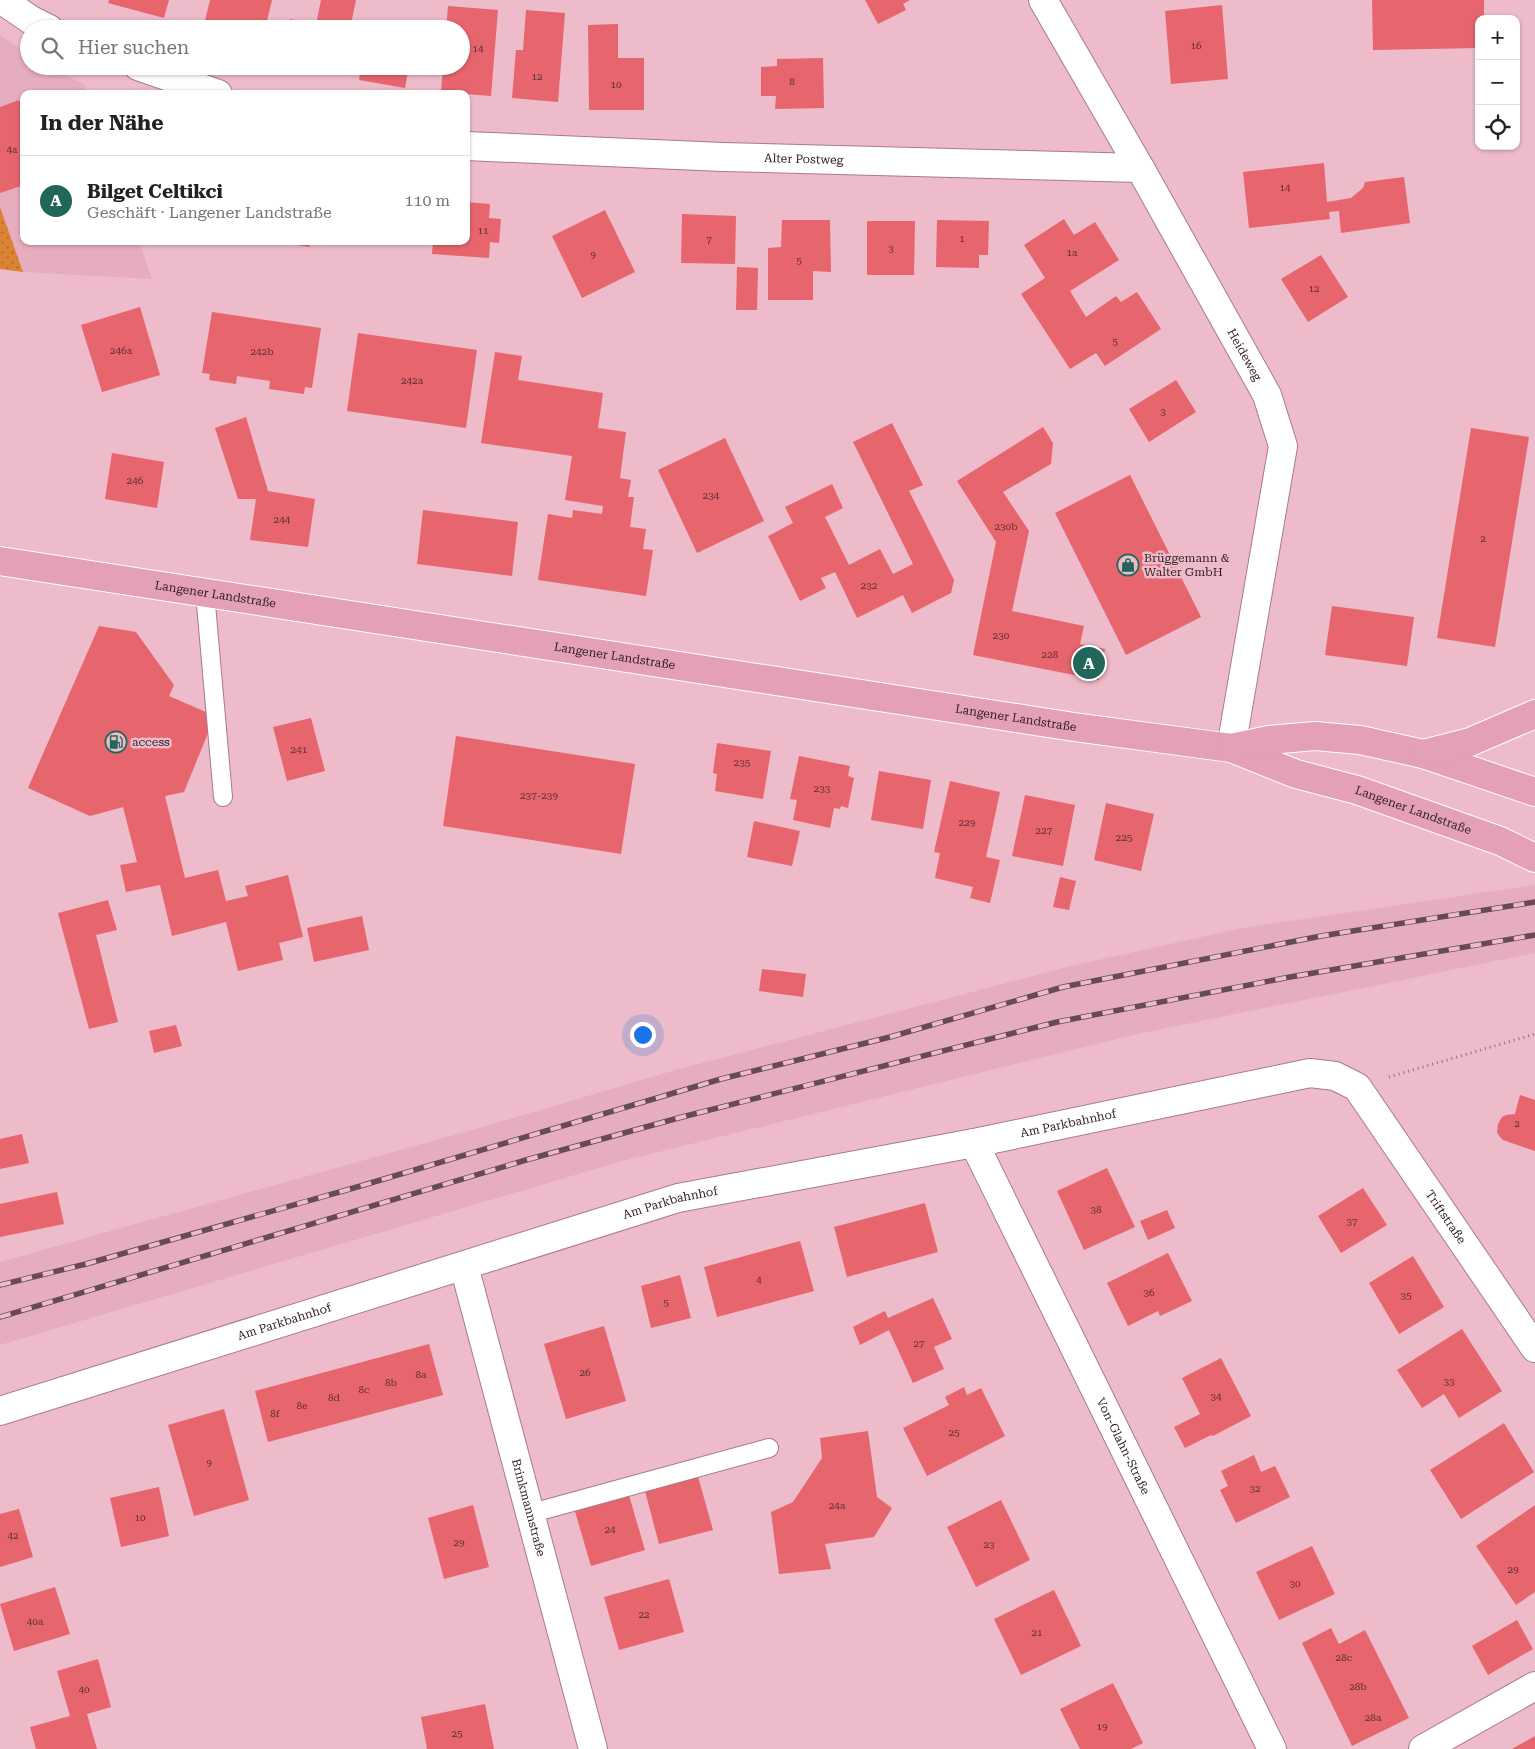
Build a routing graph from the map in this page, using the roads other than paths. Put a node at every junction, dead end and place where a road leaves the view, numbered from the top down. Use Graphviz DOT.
graph roads {
  1 [pos="2,0"];
  2 [pos="1043,0"];
  3 [pos="31,20"];
  4 [pos="164,75"];
  5 [pos="207,90"];
  6 [pos="470,146"];
  7 [pos="1140,168"];
  8 [pos="0,562"];
  9 [pos="205,593"];
  10 [pos="1535,714"];
  11 [pos="1231,748"];
  12 [pos="1424,754"];
  13 [pos="1535,792"];
  14 [pos="223,798"];
  15 [pos="1535,858"];
  16 [pos="1357,1087"];
  17 [pos="974,1144"];
  18 [pos="464,1266"];
  19 [pos="1535,1348"];
  20 [pos="0,1411"];
  21 [pos="769,1448"];
  22 [pos="532,1513"];
  23 [pos="1535,1686"];
  24 [pos="594,1749"];
  25 [pos="1272,1749"];
  26 [pos="1423,1749"];
  1 -- 3 [label="street"];
  2 -- 7 [label="street, Heideweg"];
  4 -- 5 [label="street"];
  6 -- 7 [label="street, Alter Postweg"];
  7 -- 11 [label="street, Heideweg"];
  8 -- 9 [label="main road, Langener Landstraße"];
  9 -- 11 [label="main road, Langener Landstraße"];
  9 -- 14 [label="lane"];
  10 -- 12 [label="main road"];
  11 -- 12 [label="main road, Langener Landstraße"];
  11 -- 15 [label="main road, Langener Landstraße"];
  12 -- 13 [label="main road, Langener Landstraße"];
  16 -- 17 [label="street, Am Parkbahnhof"];
  16 -- 19 [label="street, Triftstraße"];
  17 -- 18 [label="street, Am Parkbahnhof"];
  17 -- 25 [label="street, Von-Glahn-Straße"];
  18 -- 20 [label="street, Am Parkbahnhof"];
  18 -- 22 [label="street, Brinkmannstraße"];
  21 -- 22 [label="lane"];
  22 -- 24 [label="street, Brinkmannstraße"];
  23 -- 26 [label="street"];
}
